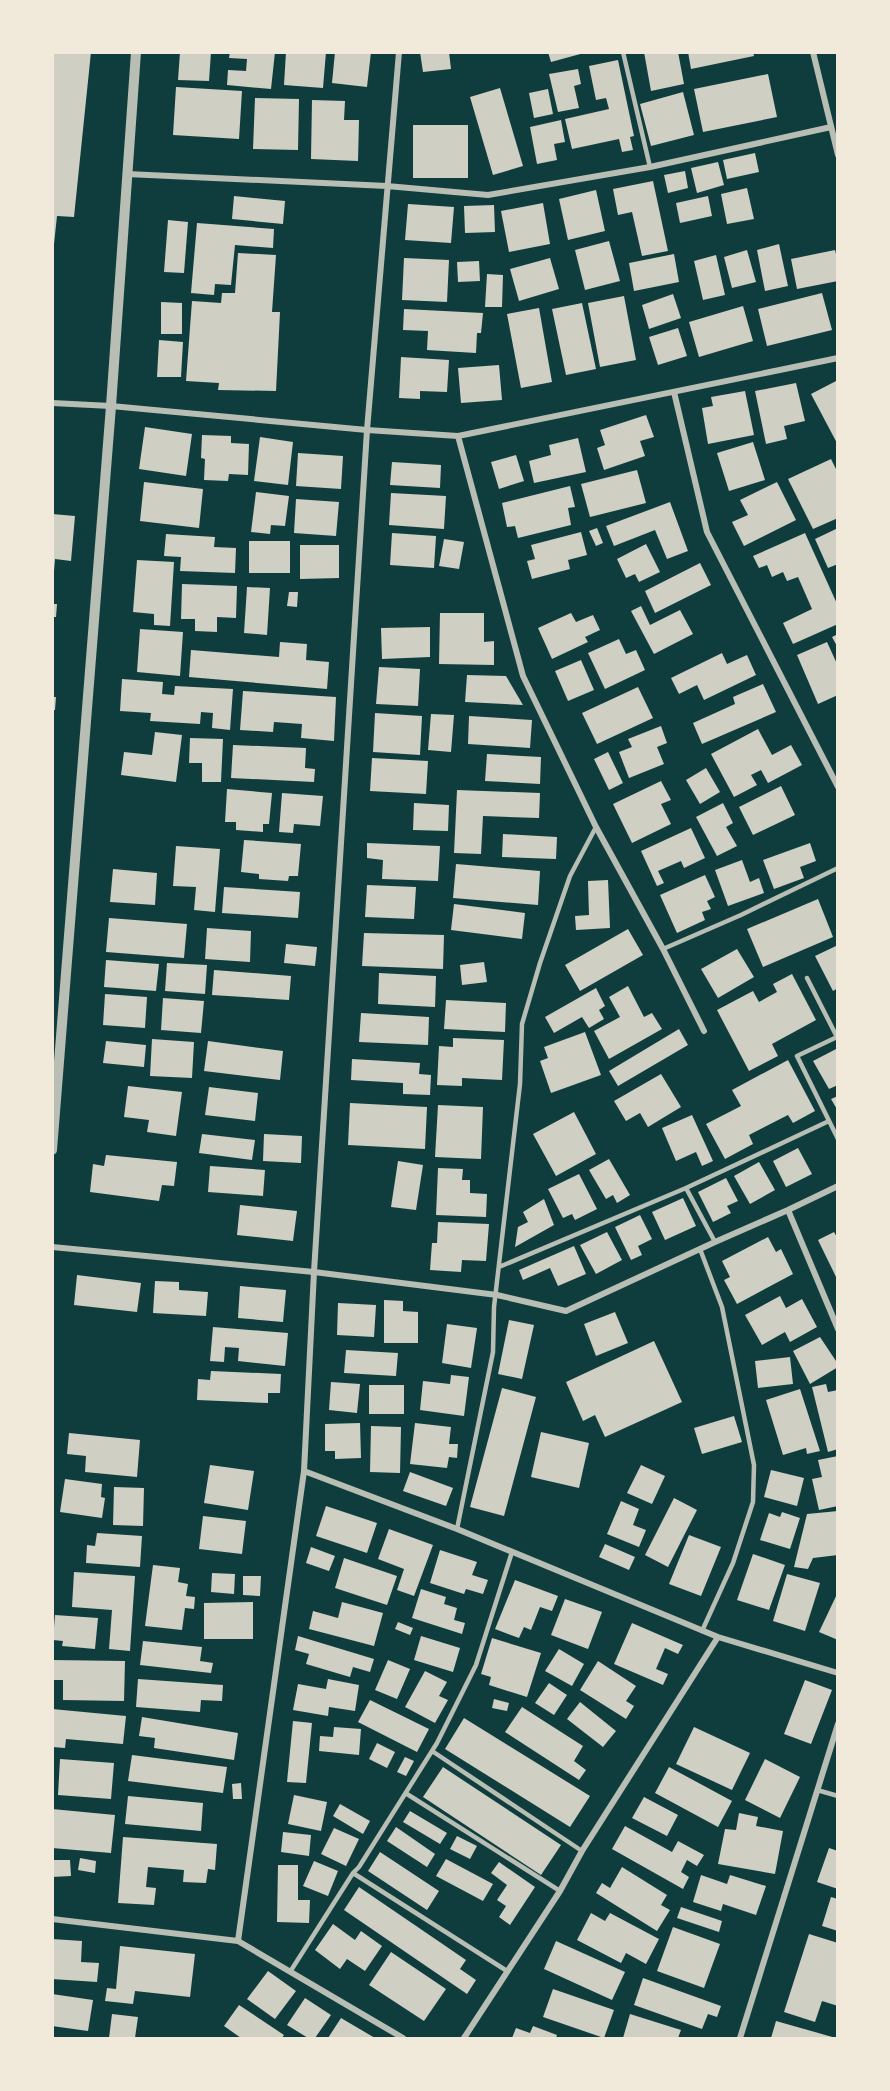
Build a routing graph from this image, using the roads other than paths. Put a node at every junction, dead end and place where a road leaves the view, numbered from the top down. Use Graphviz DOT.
graph roads {
  1 [pos="136,52"];
  2 [pos="399,52"];
  3 [pos="622,52"];
  4 [pos="813,52"];
  5 [pos="831,127"];
  6 [pos="837,155"];
  7 [pos="650,167"];
  8 [pos="126,174"];
  9 [pos="387,186"];
  10 [pos="837,358"];
  11 [pos="674,392"];
  12 [pos="52,403"];
  13 [pos="111,406"];
  14 [pos="367,430"];
  15 [pos="458,436"];
  16 [pos="837,787"];
  17 [pos="596,827"];
  18 [pos="837,868"];
  19 [pos="663,949"];
  20 [pos="807,978"];
  21 [pos="704,1031"];
  22 [pos="829,1121"];
  23 [pos="837,1139"];
  24 [pos="52,1150"];
  25 [pos="837,1185"];
  26 [pos="686,1188"];
  27 [pos="788,1210"];
  28 [pos="715,1242"];
  29 [pos="52,1246"];
  30 [pos="700,1249"];
  31 [pos="499,1267"];
  32 [pos="314,1272"];
  33 [pos="497,1294"];
  34 [pos="837,1329"];
  35 [pos="304,1471"];
  36 [pos="457,1529"];
  37 [pos="512,1552"];
  38 [pos="702,1631"];
  39 [pos="718,1637"];
  40 [pos="837,1673"];
  41 [pos="837,1724"];
  42 [pos="432,1751"];
  43 [pos="817,1790"];
  44 [pos="406,1794"];
  45 [pos="837,1796"];
  46 [pos="582,1851"];
  47 [pos="353,1873"];
  48 [pos="560,1891"];
  49 [pos="52,1919"];
  50 [pos="238,1941"];
  51 [pos="507,1971"];
  52 [pos="290,1972"];
  53 [pos="403,2038"];
  54 [pos="464,2038"];
  55 [pos="740,2038"];
  1 -- 8 [label="street"];
  2 -- 9 [label="street"];
  3 -- 7 [label="lane"];
  4 -- 5 [label="street"];
  5 -- 6 [label="street"];
  5 -- 7 [label="street"];
  7 -- 9 [label="street"];
  8 -- 9 [label="street"];
  8 -- 13 [label="street"];
  9 -- 14 [label="street"];
  10 -- 11 [label="street"];
  11 -- 15 [label="street"];
  11 -- 16 [label="street"];
  12 -- 13 [label="street"];
  13 -- 14 [label="street"];
  13 -- 24 [label="street"];
  14 -- 15 [label="street"];
  14 -- 32 [label="street"];
  15 -- 17 [label="street"];
  17 -- 19 [label="street"];
  17 -- 31 [label="lane"];
  18 -- 19 [label="lane"];
  19 -- 21 [label="street"];
  20 -- 22 [label="lane"];
  22 -- 23 [label="lane"];
  22 -- 26 [label="lane"];
  25 -- 27 [label="street"];
  26 -- 28 [label="lane"];
  26 -- 31 [label="lane"];
  27 -- 28 [label="street"];
  27 -- 34 [label="street"];
  28 -- 30 [label="street"];
  29 -- 32 [label="street"];
  30 -- 33 [label="street"];
  30 -- 38 [label="lane"];
  31 -- 33 [label="lane"];
  32 -- 33 [label="street"];
  32 -- 35 [label="street"];
  33 -- 36 [label="lane"];
  35 -- 36 [label="street"];
  35 -- 50 [label="street"];
  36 -- 37 [label="street"];
  37 -- 38 [label="street"];
  37 -- 42 [label="lane"];
  38 -- 39 [label="street"];
  39 -- 40 [label="street"];
  39 -- 46 [label="street"];
  41 -- 43 [label="street"];
  42 -- 44 [label="lane"];
  42 -- 46 [label="lane"];
  43 -- 45 [label="lane"];
  43 -- 55 [label="street"];
  44 -- 47 [label="lane"];
  44 -- 48 [label="lane"];
  46 -- 48 [label="street"];
  47 -- 51 [label="lane"];
  47 -- 52 [label="lane"];
  48 -- 51 [label="street"];
  49 -- 50 [label="street"];
  50 -- 52 [label="street"];
  51 -- 54 [label="street"];
  52 -- 53 [label="street"];
}
